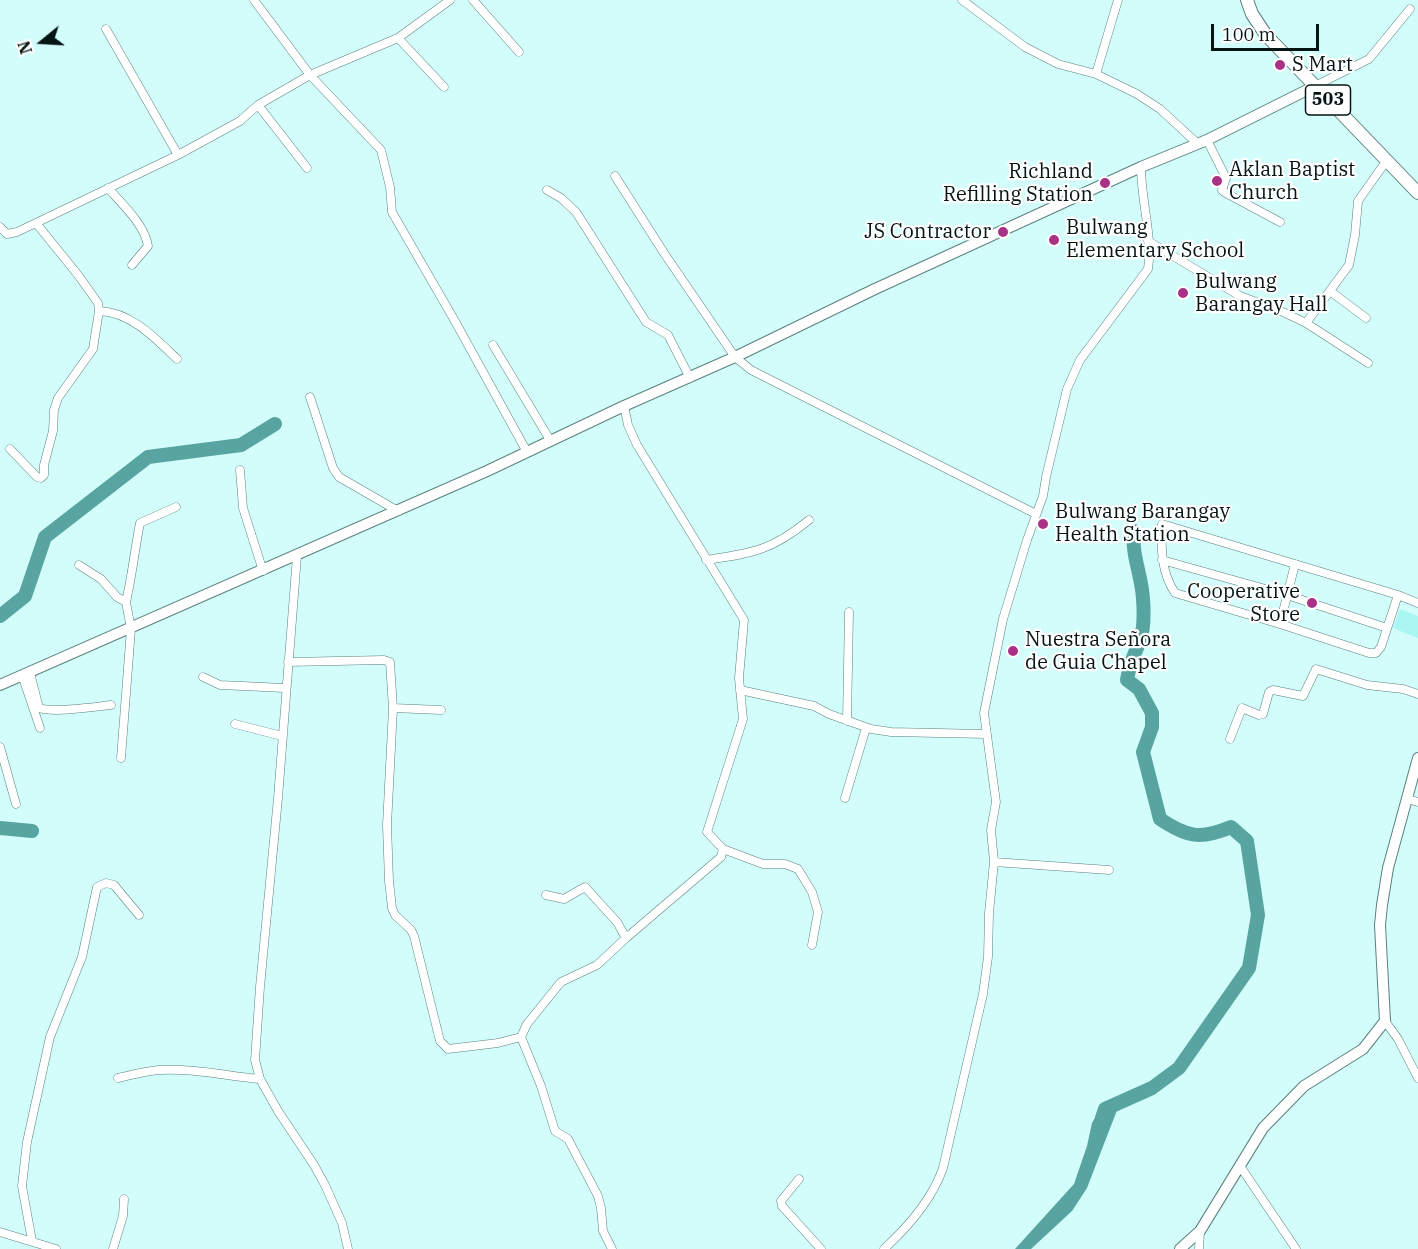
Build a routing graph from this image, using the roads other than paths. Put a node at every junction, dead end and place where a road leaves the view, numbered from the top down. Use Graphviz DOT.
graph roads {
  1 [pos="254,0"];
  2 [pos="450,0"];
  3 [pos="473,0"];
  4 [pos="962,0"];
  5 [pos="1118,0"];
  6 [pos="1247,0"];
  7 [pos="1410,9"];
  8 [pos="106,29"];
  9 [pos="398,38"];
  10 [pos="519,52"];
  11 [pos="1096,74"];
  12 [pos="309,75"];
  13 [pos="1315,86"];
  14 [pos="444,87"];
  15 [pos="258,105"];
  16 [pos="1202,142"];
  17 [pos="178,155"];
  18 [pos="1387,160"];
  19 [pos="1141,167"];
  20 [pos="307,168"];
  21 [pos="615,176"];
  22 [pos="108,188"];
  23 [pos="547,190"];
  24 [pos="1418,193"];
  25 [pos="36,222"];
  26 [pos="1280,222"];
  27 [pos="0,227"];
  28 [pos="1148,241"];
  29 [pos="132,265"];
  30 [pos="1330,291"];
  31 [pos="99,311"];
  32 [pos="1366,318"];
  33 [pos="1306,323"];
  34 [pos="494,345"];
  35 [pos="735,357"];
  36 [pos="177,358"];
  37 [pos="1368,363"];
  38 [pos="690,378"];
  39 [pos="310,398"];
  40 [pos="624,406"];
  41 [pos="550,440"];
  42 [pos="10,450"];
  43 [pos="527,452"];
  44 [pos="240,470"];
  45 [pos="176,507"];
  46 [pos="398,511"];
  47 [pos="1036,514"];
  48 [pos="810,520"];
  49 [pos="297,556"];
  50 [pos="706,560"];
  51 [pos="1162,560"];
  52 [pos="1295,564"];
  53 [pos="79,565"];
  54 [pos="263,571"];
  55 [pos="1287,595"];
  56 [pos="1398,595"];
  57 [pos="126,602"];
  58 [pos="1418,603"];
  59 [pos="849,612"];
  60 [pos="1280,624"];
  61 [pos="1387,628"];
  62 [pos="130,629"];
  63 [pos="288,662"];
  64 [pos="26,674"];
  65 [pos="203,677"];
  66 [pos="0,685"];
  67 [pos="285,687"];
  68 [pos="740,690"];
  69 [pos="1418,694"];
  70 [pos="111,705"];
  71 [pos="393,708"];
  72 [pos="441,710"];
  73 [pos="847,721"];
  74 [pos="235,724"];
  75 [pos="40,728"];
  76 [pos="866,728"];
  77 [pos="986,734"];
  78 [pos="282,736"];
  79 [pos="1230,739"];
  80 [pos="0,747"];
  81 [pos="121,758"];
  82 [pos="1418,758"];
  83 [pos="845,798"];
  84 [pos="1407,800"];
  85 [pos="1418,802"];
  86 [pos="16,804"];
  87 [pos="723,849"];
  88 [pos="994,862"];
  89 [pos="1109,870"];
  90 [pos="546,896"];
  91 [pos="139,915"];
  92 [pos="626,938"];
  93 [pos="812,945"];
  94 [pos="1385,1021"];
  95 [pos="522,1037"];
  96 [pos="118,1078"];
  97 [pos="1418,1078"];
  98 [pos="260,1079"];
  99 [pos="1240,1166"];
  100 [pos="799,1179"];
  101 [pos="124,1198"];
  102 [pos="1200,1231"];
  103 [pos="0,1232"];
  104 [pos="32,1241"];
  105 [pos="56,1249"];
  106 [pos="112,1249"];
  107 [pos="348,1249"];
  108 [pos="612,1249"];
  109 [pos="821,1249"];
  110 [pos="884,1249"];
  111 [pos="1180,1249"];
  112 [pos="1198,1249"];
  113 [pos="1296,1249"];
  1 -- 12 [label="street"];
  2 -- 9 [label="street"];
  3 -- 10 [label="street"];
  4 -- 11 [label="street"];
  5 -- 11 [label="street"];
  6 -- 13 [label="main road, 503"];
  7 -- 13 [label="street"];
  8 -- 17 [label="street"];
  9 -- 12 [label="street"];
  9 -- 14 [label="street"];
  11 -- 16 [label="street"];
  12 -- 15 [label="street"];
  12 -- 43 [label="street"];
  13 -- 16 [label="street"];
  13 -- 18 [label="main road, 503"];
  15 -- 17 [label="street"];
  15 -- 20 [label="street"];
  16 -- 19 [label="street"];
  16 -- 26 [label="street"];
  17 -- 22 [label="street"];
  18 -- 24 [label="main road, 503"];
  18 -- 30 [label="street"];
  19 -- 28 [label="street"];
  19 -- 35 [label="street"];
  21 -- 35 [label="street"];
  22 -- 25 [label="street"];
  22 -- 29 [label="street"];
  23 -- 38 [label="street"];
  25 -- 27 [label="street"];
  25 -- 31 [label="street"];
  28 -- 33 [label="street"];
  28 -- 47 [label="street"];
  30 -- 32 [label="street"];
  30 -- 33 [label="street"];
  31 -- 36 [label="street"];
  31 -- 42 [label="street"];
  33 -- 37 [label="street"];
  34 -- 41 [label="street"];
  35 -- 38 [label="street"];
  35 -- 47 [label="street"];
  38 -- 40 [label="street"];
  39 -- 46 [label="street"];
  40 -- 41 [label="street"];
  40 -- 50 [label="street"];
  41 -- 43 [label="street"];
  43 -- 46 [label="street"];
  44 -- 54 [label="street"];
  45 -- 57 [label="street"];
  46 -- 49 [label="street"];
  47 -- 77 [label="street"];
  48 -- 50 [label="street"];
  49 -- 54 [label="street"];
  49 -- 63 [label="street"];
  50 -- 68 [label="street"];
  51 -- 52 [label="street"];
  51 -- 55 [label="street"];
  51 -- 60 [label="street"];
  52 -- 55 [label="street"];
  52 -- 56 [label="street"];
  53 -- 57 [label="street"];
  54 -- 62 [label="street"];
  55 -- 60 [label="street"];
  55 -- 61 [label="street"];
  56 -- 58 [label="street"];
  56 -- 61 [label="street"];
  57 -- 62 [label="street"];
  59 -- 73 [label="street"];
  60 -- 61 [label="street"];
  62 -- 64 [label="street"];
  62 -- 81 [label="street"];
  63 -- 67 [label="street"];
  63 -- 71 [label="street"];
  64 -- 66 [label="street"];
  64 -- 70 [label="street"];
  64 -- 75 [label="street"];
  65 -- 67 [label="street"];
  67 -- 78 [label="street"];
  68 -- 73 [label="street"];
  68 -- 87 [label="street"];
  69 -- 79 [label="street"];
  71 -- 72 [label="street"];
  71 -- 95 [label="street"];
  73 -- 76 [label="street"];
  74 -- 78 [label="street"];
  76 -- 77 [label="street"];
  76 -- 83 [label="street"];
  77 -- 88 [label="street"];
  78 -- 98 [label="street"];
  80 -- 86 [label="street"];
  82 -- 84 [label="street"];
  84 -- 85 [label="street"];
  84 -- 94 [label="street"];
  87 -- 92 [label="street"];
  87 -- 93 [label="street"];
  88 -- 89 [label="street"];
  88 -- 110 [label="street"];
  90 -- 92 [label="street"];
  91 -- 104 [label="street"];
  92 -- 95 [label="street"];
  94 -- 97 [label="street"];
  94 -- 99 [label="street"];
  95 -- 108 [label="street"];
  96 -- 98 [label="street"];
  98 -- 107 [label="street"];
  99 -- 102 [label="street"];
  99 -- 113 [label="street"];
  100 -- 109 [label="street"];
  101 -- 106 [label="street"];
  102 -- 111 [label="street"];
  102 -- 112 [label="street"];
  103 -- 104 [label="street"];
  104 -- 105 [label="street"];
}
